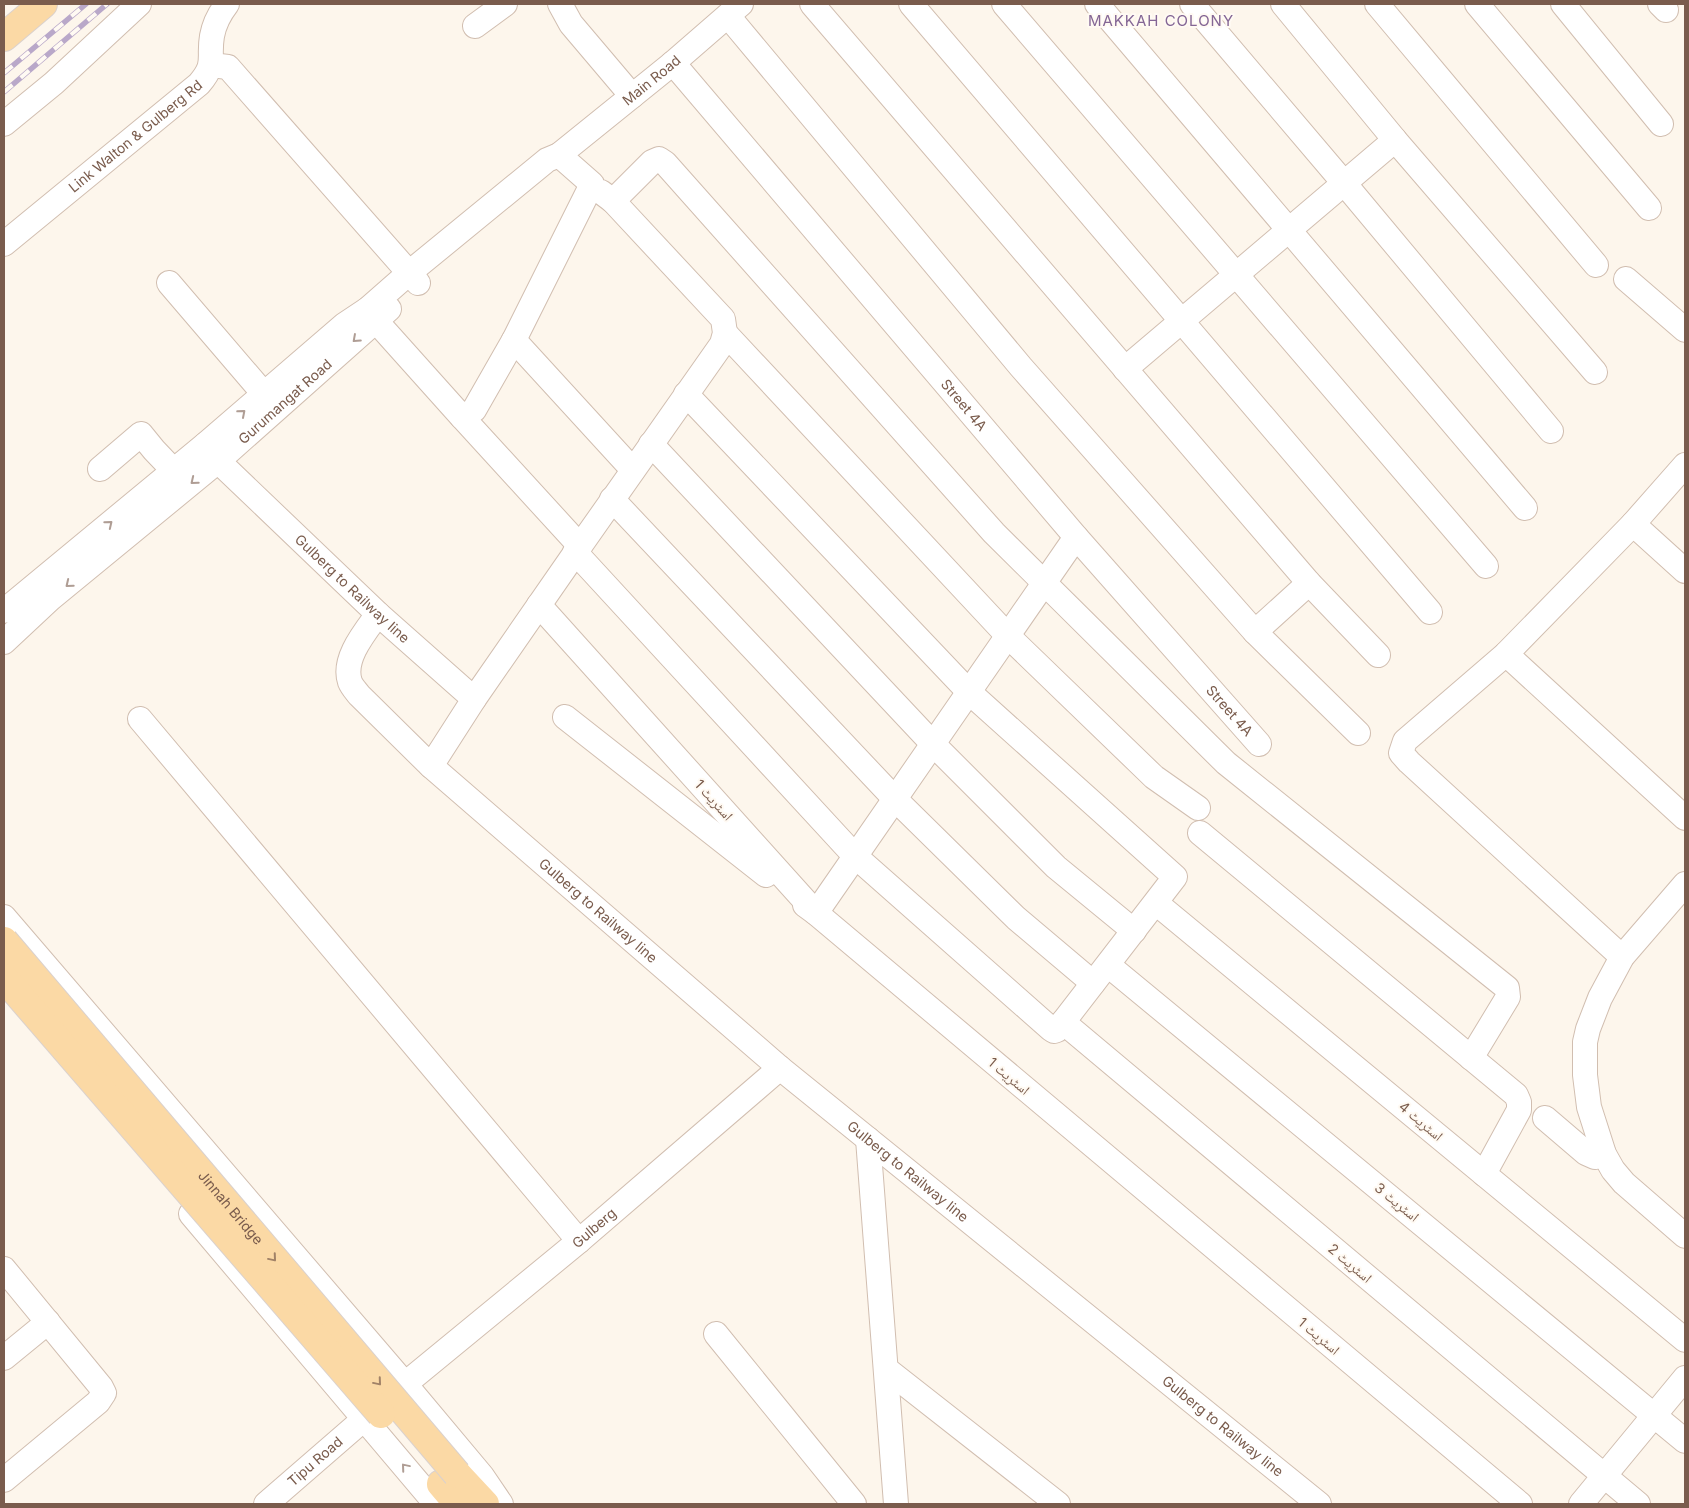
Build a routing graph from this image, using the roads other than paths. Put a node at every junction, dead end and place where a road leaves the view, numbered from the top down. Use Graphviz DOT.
graph roads {
  1 [pos="43,4"];
  2 [pos="139,4"];
  3 [pos="227,4"];
  4 [pos="505,4"];
  5 [pos="560,4"];
  6 [pos="812,4"];
  7 [pos="911,4"];
  8 [pos="1004,4"];
  9 [pos="1097,4"];
  10 [pos="1192,4"];
  11 [pos="1283,4"];
  12 [pos="1377,4"];
  13 [pos="1477,4"];
  14 [pos="1563,4"];
  15 [pos="735,10"];
  16 [pos="475,26"];
  17 [pos="4,37"];
  18 [pos="672,63"];
  19 [pos="211,65"];
  20 [pos="632,96"];
  21 [pos="4,124"];
  22 [pos="1662,124"];
  23 [pos="1395,140"];
  24 [pos="559,155"];
  25 [pos="1344,183"];
  26 [pos="592,184"];
  27 [pos="613,201"];
  28 [pos="1649,208"];
  29 [pos="1289,230"];
  30 [pos="4,244"];
  31 [pos="1596,264"];
  32 [pos="1236,274"];
  33 [pos="414,278"];
  34 [pos="1626,279"];
  35 [pos="169,283"];
  36 [pos="372,315"];
  37 [pos="1181,321"];
  38 [pos="1685,330"];
  39 [pos="724,333"];
  40 [pos="514,340"];
  41 [pos="1125,369"];
  42 [pos="1595,372"];
  43 [pos="264,394"];
  44 [pos="686,394"];
  45 [pos="462,417"];
  46 [pos="1551,431"];
  47 [pos="651,444"];
  48 [pos="212,453"];
  49 [pos="1685,465"];
  50 [pos="100,470"];
  51 [pos="633,470"];
  52 [pos="174,471"];
  53 [pos="612,499"];
  54 [pos="1525,508"];
  55 [pos="1633,524"];
  56 [pos="1076,537"];
  57 [pos="578,549"];
  58 [pos="1486,566"];
  59 [pos="1685,572"];
  60 [pos="1045,582"];
  61 [pos="1309,583"];
  62 [pos="539,605"];
  63 [pos="4,611"];
  64 [pos="1430,612"];
  65 [pos="378,614"];
  66 [pos="1255,632"];
  67 [pos="1008,636"];
  68 [pos="4,642"];
  69 [pos="1506,654"];
  70 [pos="1378,655"];
  71 [pos="969,692"];
  72 [pos="474,699"];
  73 [pos="565,717"];
  74 [pos="140,719"];
  75 [pos="1358,733"];
  76 [pos="933,744"];
  77 [pos="1259,744"];
  78 [pos="431,766"];
  79 [pos="895,799"];
  80 [pos="1198,808"];
  81 [pos="1685,818"];
  82 [pos="1200,833"];
  83 [pos="855,856"];
  84 [pos="1685,884"];
  85 [pos="1156,903"];
  86 [pos="816,913"];
  87 [pos="4,917"];
  88 [pos="1134,931"];
  89 [pos="4,941"];
  90 [pos="1622,957"];
  91 [pos="1108,965"];
  92 [pos="4,978"];
  93 [pos="1093,983"];
  94 [pos="4,994"];
  95 [pos="1063,1022"];
  96 [pos="1471,1058"];
  97 [pos="780,1068"];
  98 [pos="1545,1118"];
  99 [pos="868,1139"];
  100 [pos="1604,1154"];
  101 [pos="1484,1174"];
  102 [pos="1685,1236"];
  103 [pos="578,1240"];
  104 [pos="4,1269"];
  105 [pos="48,1322"];
  106 [pos="716,1334"];
  107 [pos="1685,1340"];
  108 [pos="4,1358"];
  109 [pos="886,1369"];
  110 [pos="1685,1378"];
  111 [pos="405,1384"];
  112 [pos="1655,1415"];
  113 [pos="364,1419"];
  114 [pos="1685,1440"];
  115 [pos="1604,1476"];
  116 [pos="4,1480"];
  117 [pos="448,1492"];
  118 [pos="266,1504"];
  119 [pos="485,1504"];
  120 [pos="501,1504"];
  121 [pos="854,1504"];
  122 [pos="896,1504"];
  123 [pos="1058,1504"];
  124 [pos="1319,1504"];
  125 [pos="1520,1504"];
  126 [pos="1581,1504"];
  127 [pos="1638,1504"];
  1 -- 17 [label="main road"];
  2 -- 21 [label="street"];
  3 -- 19 [label="street, Link Walton & Gulberg Rd"];
  4 -- 16 [label="street"];
  5 -- 20 [label="street"];
  6 -- 41 [label="street"];
  7 -- 37 [label="street"];
  8 -- 32 [label="street"];
  9 -- 29 [label="street"];
  10 -- 25 [label="street"];
  11 -- 23 [label="street"];
  12 -- 31 [label="street"];
  13 -- 28 [label="street"];
  14 -- 22 [label="street"];
  15 -- 18 [label="street, Main Road"];
  15 -- 66 [label="street"];
  18 -- 20 [label="street, Main Road"];
  18 -- 56 [label="street, Street 4A"];
  19 -- 30 [label="street, Link Walton & Gulberg Rd"];
  19 -- 33 [label="street"];
  20 -- 24 [label="street, Main Road"];
  23 -- 25 [label="street"];
  23 -- 42 [label="street"];
  24 -- 26 [label="street"];
  24 -- 33 [label="street, Main Road"];
  25 -- 29 [label="street"];
  25 -- 46 [label="street"];
  26 -- 27 [label="street"];
  26 -- 40 [label="street"];
  27 -- 39 [label="street"];
  27 -- 60 [label="street"];
  29 -- 32 [label="street"];
  29 -- 54 [label="street"];
  32 -- 37 [label="street"];
  32 -- 58 [label="street"];
  33 -- 36 [label="street, Main Road"];
  34 -- 38 [label="street"];
  35 -- 43 [label="street"];
  36 -- 43 [label="street"];
  36 -- 45 [label="street"];
  36 -- 48 [label="street, Gurumangat Road, one-way"];
  37 -- 41 [label="street"];
  37 -- 64 [label="street"];
  39 -- 44 [label="street"];
  39 -- 67 [label="street"];
  40 -- 45 [label="street"];
  40 -- 51 [label="street"];
  41 -- 61 [label="street"];
  48 -- 43 [label="street, one-way"];
  44 -- 47 [label="street"];
  44 -- 71 [label="street"];
  45 -- 57 [label="street"];
  47 -- 51 [label="street"];
  47 -- 76 [label="street"];
  48 -- 52 [label="street"];
  48 -- 65 [label="street, Gulberg to Railway line"];
  48 -- 68 [label="street, Gurumangat Road, one-way"];
  49 -- 55 [label="street"];
  50 -- 52 [label="street"];
  51 -- 53 [label="street"];
  63 -- 52 [label="street, one-way"];
  53 -- 57 [label="street"];
  53 -- 79 [label="street"];
  55 -- 59 [label="street"];
  55 -- 69 [label="street"];
  56 -- 60 [label="street"];
  56 -- 77 [label="street, Street 4A"];
  57 -- 62 [label="street"];
  57 -- 83 [label="street"];
  60 -- 67 [label="street"];
  60 -- 96 [label="street"];
  61 -- 66 [label="street"];
  61 -- 70 [label="street"];
  62 -- 72 [label="street"];
  62 -- 86 [label="street, اسٹریٹ 1"];
  65 -- 72 [label="street, Gulberg to Railway line"];
  65 -- 78 [label="street, Gulberg to Railway line"];
  66 -- 75 [label="street"];
  67 -- 71 [label="street"];
  67 -- 80 [label="street"];
  69 -- 81 [label="street"];
  69 -- 90 [label="street"];
  71 -- 76 [label="street"];
  71 -- 85 [label="street"];
  72 -- 78 [label="street"];
  73 -- 86 [label="street"];
  74 -- 103 [label="street"];
  76 -- 79 [label="street"];
  76 -- 88 [label="street"];
  78 -- 97 [label="street, Gulberg to Railway line"];
  79 -- 83 [label="street"];
  79 -- 93 [label="street"];
  82 -- 96 [label="street"];
  83 -- 86 [label="street"];
  83 -- 95 [label="street"];
  84 -- 90 [label="street"];
  85 -- 88 [label="street"];
  85 -- 101 [label="street, اسٹریٹ 4"];
  86 -- 125 [label="street, اسٹریٹ 1"];
  87 -- 111 [label="street"];
  88 -- 91 [label="street"];
  89 -- 117 [label="main road, Jinnah Bridge, one-way, bridge"];
  90 -- 100 [label="street"];
  91 -- 93 [label="street"];
  91 -- 112 [label="street, اسٹریٹ 3"];
  92 -- 117 [label="main road, Jinnah Bridge, bridge"];
  93 -- 95 [label="street"];
  94 -- 113 [label="street"];
  95 -- 115 [label="street, اسٹریٹ 2"];
  96 -- 101 [label="street"];
  97 -- 99 [label="street, Gulberg to Railway line"];
  97 -- 103 [label="street, Gulberg"];
  98 -- 100 [label="street"];
  99 -- 109 [label="street"];
  99 -- 124 [label="street, Gulberg to Railway line"];
  100 -- 102 [label="street"];
  101 -- 107 [label="street, اسٹریٹ 4"];
  103 -- 111 [label="street, Gulberg"];
  104 -- 105 [label="street"];
  105 -- 108 [label="street"];
  105 -- 116 [label="street"];
  106 -- 121 [label="street"];
  109 -- 122 [label="street"];
  109 -- 123 [label="street"];
  110 -- 112 [label="street"];
  111 -- 120 [label="street"];
  112 -- 114 [label="street, اسٹریٹ 3"];
  112 -- 115 [label="street"];
  117 -- 113 [label="street, one-way"];
  113 -- 118 [label="street, Tipu Road"];
  115 -- 126 [label="street"];
  115 -- 127 [label="street, اسٹریٹ 2"];
  117 -- 119 [label="main road"];
}
